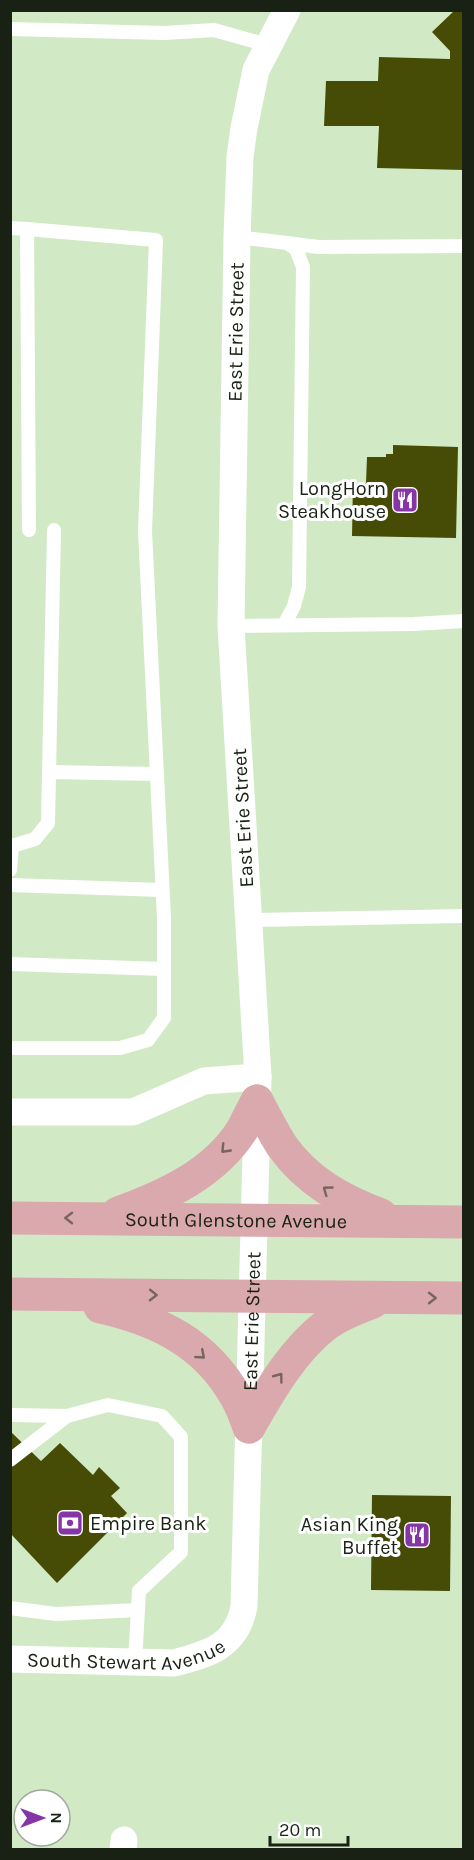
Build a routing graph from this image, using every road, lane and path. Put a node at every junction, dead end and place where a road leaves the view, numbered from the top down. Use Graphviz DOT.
graph roads {
  1 [pos="287,10"];
  2 [pos="10,29"];
  3 [pos="268,45"];
  4 [pos="10,228"];
  5 [pos="27,229"];
  6 [pos="237,237"];
  7 [pos="286,243"];
  8 [pos="464,246"];
  9 [pos="29,530"];
  10 [pos="54,530"];
  11 [pos="464,621"];
  12 [pos="284,625"];
  13 [pos="231,626"];
  14 [pos="49,772"];
  15 [pos="157,774"];
  16 [pos="10,870"];
  17 [pos="10,885"];
  18 [pos="162,890"];
  19 [pos="464,916"];
  20 [pos="249,920"];
  21 [pos="10,964"];
  22 [pos="164,969"];
  23 [pos="10,1048"];
  24 [pos="257,1089"];
  25 [pos="10,1112"];
  26 [pos="10,1218"];
  27 [pos="102,1219"];
  28 [pos="254,1220"];
  29 [pos="400,1222"];
  30 [pos="464,1222"];
  31 [pos="20,1294"];
  32 [pos="252,1297"];
  33 [pos="383,1298"];
  34 [pos="464,1298"];
  35 [pos="10,1415"];
  36 [pos="68,1416"];
  37 [pos="249,1427"];
  38 [pos="10,1460"];
  39 [pos="10,1608"];
  40 [pos="138,1610"];
  41 [pos="234,1633"];
  42 [pos="10,1659"];
  43 [pos="135,1662"];
  1 -- 3 [label="street, East Erie Street"];
  2 -- 3 [label="lane"];
  3 -- 6 [label="street, East Erie Street"];
  4 -- 5 [label="lane"];
  5 -- 9 [label="lane"];
  5 -- 15 [label="lane"];
  6 -- 7 [label="lane"];
  6 -- 13 [label="street, East Erie Street"];
  7 -- 8 [label="lane"];
  7 -- 12 [label="lane"];
  10 -- 14 [label="lane"];
  11 -- 12 [label="lane"];
  12 -- 13 [label="lane"];
  13 -- 20 [label="street, East Erie Street"];
  14 -- 15 [label="lane"];
  14 -- 16 [label="lane"];
  15 -- 18 [label="lane"];
  17 -- 18 [label="lane"];
  18 -- 22 [label="lane"];
  19 -- 20 [label="lane"];
  20 -- 24 [label="street, East Erie Street"];
  21 -- 22 [label="lane"];
  22 -- 23 [label="lane"];
  24 -- 25 [label="street"];
  24 -- 27 [label="main road, one-way"];
  24 -- 28 [label="street, East Erie Street"];
  29 -- 24 [label="main road, one-way"];
  27 -- 26 [label="main road, South Glenstone Avenue, one-way"];
  27 -- 28 [label="main road, South Glenstone Avenue"];
  28 -- 29 [label="main road, South Glenstone Avenue"];
  28 -- 32 [label="street, East Erie Street"];
  29 -- 30 [label="main road, South Glenstone Avenue"];
  31 -- 32 [label="main road, one-way"];
  31 -- 37 [label="main road, one-way"];
  32 -- 33 [label="main road"];
  32 -- 37 [label="street, East Erie Street"];
  33 -- 34 [label="main road, one-way"];
  37 -- 33 [label="main road, one-way"];
  35 -- 36 [label="lane"];
  36 -- 38 [label="lane"];
  36 -- 40 [label="lane"];
  37 -- 41 [label="street, East Erie Street"];
  39 -- 40 [label="lane"];
  40 -- 43 [label="lane"];
  41 -- 43 [label="street, South Stewart Avenue"];
  42 -- 43 [label="street, South Stewart Avenue"];
}
